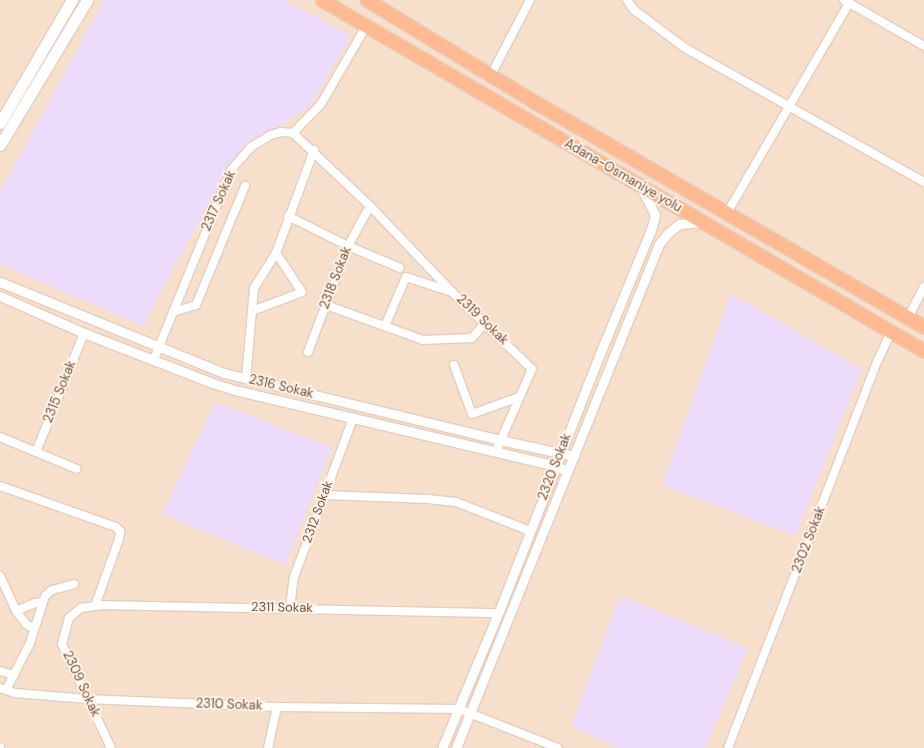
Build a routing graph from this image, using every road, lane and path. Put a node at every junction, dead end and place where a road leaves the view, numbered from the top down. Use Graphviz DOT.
graph roads {
  1 [pos="72,0"];
  2 [pos="87,0"];
  3 [pos="322,0"];
  4 [pos="367,0"];
  5 [pos="530,0"];
  6 [pos="627,0"];
  7 [pos="846,1"];
  8 [pos="367,25"];
  9 [pos="924,46"];
  10 [pos="491,75"];
  11 [pos="788,107"];
  12 [pos="0,123"];
  13 [pos="293,133"];
  14 [pos="0,145"];
  15 [pos="314,150"];
  16 [pos="924,182"];
  17 [pos="245,186"];
  18 [pos="641,187"];
  19 [pos="370,206"];
  20 [pos="727,213"];
  21 [pos="288,216"];
  22 [pos="702,222"];
  23 [pos="348,246"];
  24 [pos="276,253"];
  25 [pos="400,268"];
  26 [pos="0,282"];
  27 [pos="924,287"];
  28 [pos="453,292"];
  29 [pos="0,296"];
  30 [pos="326,305"];
  31 [pos="252,311"];
  32 [pos="173,312"];
  33 [pos="908,318"];
  34 [pos="485,323"];
  35 [pos="385,326"];
  36 [pos="924,327"];
  37 [pos="891,332"];
  38 [pos="84,333"];
  39 [pos="158,346"];
  40 [pos="924,351"];
  41 [pos="308,352"];
  42 [pos="154,359"];
  43 [pos="454,365"];
  44 [pos="246,379"];
  45 [pos="519,397"];
  46 [pos="353,418"];
  47 [pos="0,437"];
  48 [pos="500,440"];
  49 [pos="496,451"];
  50 [pos="36,452"];
  51 [pos="560,454"];
  52 [pos="574,456"];
  53 [pos="556,466"];
  54 [pos="77,469"];
  55 [pos="567,471"];
  56 [pos="0,486"];
  57 [pos="325,495"];
  58 [pos="530,531"];
  59 [pos="0,576"];
  60 [pos="74,584"];
  61 [pos="42,602"];
  62 [pos="95,606"];
  63 [pos="290,608"];
  64 [pos="16,611"];
  65 [pos="498,613"];
  66 [pos="69,618"];
  67 [pos="34,629"];
  68 [pos="0,671"];
  69 [pos="14,676"];
  70 [pos="3,689"];
  71 [pos="88,699"];
  72 [pos="277,707"];
  73 [pos="458,709"];
  74 [pos="470,713"];
  75 [pos="111,748"];
  76 [pos="268,748"];
  77 [pos="442,748"];
  78 [pos="456,748"];
  79 [pos="558,748"];
  80 [pos="728,748"];
  1 -- 12 [label="main road"];
  2 -- 14 [label="main road"];
  3 -- 8 [label="highway, Adana-Osmaniye yolu"];
  4 -- 10 [label="highway, Adana-Osmaniye yolu"];
  5 -- 10 [label="street"];
  6 -- 11 [label="street"];
  7 -- 9 [label="street"];
  7 -- 11 [label="street"];
  8 -- 13 [label="street"];
  8 -- 18 [label="highway, Adana-Osmaniye yolu"];
  10 -- 20 [label="highway, Adana-Osmaniye yolu"];
  11 -- 16 [label="street"];
  11 -- 20 [label="street"];
  13 -- 15 [label="street"];
  13 -- 32 [label="street, 2317 Sokak"];
  15 -- 19 [label="street"];
  15 -- 21 [label="street"];
  17 -- 32 [label="street, 2317 Sokak"];
  18 -- 22 [label="highway, Adana-Osmaniye yolu"];
  18 -- 51 [label="street, 2320 Sokak"];
  19 -- 23 [label="street, 2318 Sokak"];
  19 -- 28 [label="street, 2319 Sokak"];
  20 -- 33 [label="highway, Adana-Osmaniye yolu"];
  21 -- 23 [label="street"];
  21 -- 24 [label="street"];
  22 -- 37 [label="highway, Adana-Osmaniye yolu"];
  22 -- 52 [label="street, 2320 Sokak"];
  23 -- 25 [label="street"];
  23 -- 30 [label="street, 2318 Sokak"];
  24 -- 31 [label="street"];
  24 -- 31 [label="street"];
  26 -- 39 [label="street, 2316 Sokak"];
  27 -- 33 [label="street"];
  28 -- 34 [label="street, 2319 Sokak"];
  28 -- 35 [label="street"];
  29 -- 38 [label="street, 2316 Sokak"];
  30 -- 35 [label="street"];
  30 -- 41 [label="street, 2318 Sokak"];
  31 -- 44 [label="street"];
  32 -- 39 [label="street, 2317 Sokak"];
  33 -- 36 [label="highway, Adana-Osmaniye yolu"];
  34 -- 35 [label="street"];
  34 -- 45 [label="street, 2319 Sokak"];
  37 -- 40 [label="highway, Adana-Osmaniye yolu"];
  37 -- 80 [label="street, 2302 Sokak"];
  38 -- 42 [label="street, 2316 Sokak"];
  38 -- 50 [label="street, 2315 Sokak"];
  39 -- 42 [label="street, 2317 Sokak"];
  39 -- 44 [label="street, 2316 Sokak"];
  42 -- 46 [label="street, 2316 Sokak"];
  43 -- 45 [label="street"];
  44 -- 48 [label="street, 2316 Sokak"];
  45 -- 48 [label="street, 2319 Sokak"];
  46 -- 49 [label="street, 2316 Sokak"];
  46 -- 57 [label="street, 2312 Sokak"];
  47 -- 50 [label="street"];
  48 -- 49 [label="street, 2319 Sokak"];
  48 -- 51 [label="street, 2316 Sokak"];
  49 -- 53 [label="street, 2316 Sokak"];
  50 -- 54 [label="street"];
  51 -- 52 [label="street, 2316 Sokak"];
  51 -- 53 [label="street, 2320 Sokak"];
  52 -- 55 [label="street, 2320 Sokak"];
  53 -- 55 [label="street, 2316 Sokak"];
  53 -- 58 [label="street, 2320 Sokak"];
  55 -- 74 [label="street, 2320 Sokak"];
  56 -- 62 [label="street"];
  57 -- 58 [label="street"];
  57 -- 63 [label="street, 2312 Sokak"];
  58 -- 65 [label="street, 2320 Sokak"];
  59 -- 64 [label="street"];
  60 -- 61 [label="street"];
  61 -- 64 [label="street"];
  61 -- 67 [label="street"];
  62 -- 63 [label="street, 2311 Sokak"];
  62 -- 66 [label="street, 2311 Sokak"];
  63 -- 65 [label="street, 2311 Sokak"];
  64 -- 67 [label="street"];
  65 -- 73 [label="street, 2320 Sokak"];
  66 -- 71 [label="street, 2309 Sokak"];
  67 -- 69 [label="street"];
  68 -- 69 [label="street"];
  69 -- 70 [label="street"];
  70 -- 71 [label="street, 2310 Sokak"];
  71 -- 72 [label="street, 2310 Sokak"];
  71 -- 75 [label="street, 2309 Sokak"];
  72 -- 73 [label="street, 2310 Sokak"];
  72 -- 76 [label="street"];
  73 -- 74 [label="street, 2310 Sokak"];
  73 -- 77 [label="street, 2320 Sokak"];
  74 -- 78 [label="street, 2320 Sokak"];
  74 -- 79 [label="street, 2310 Sokak"];
}
